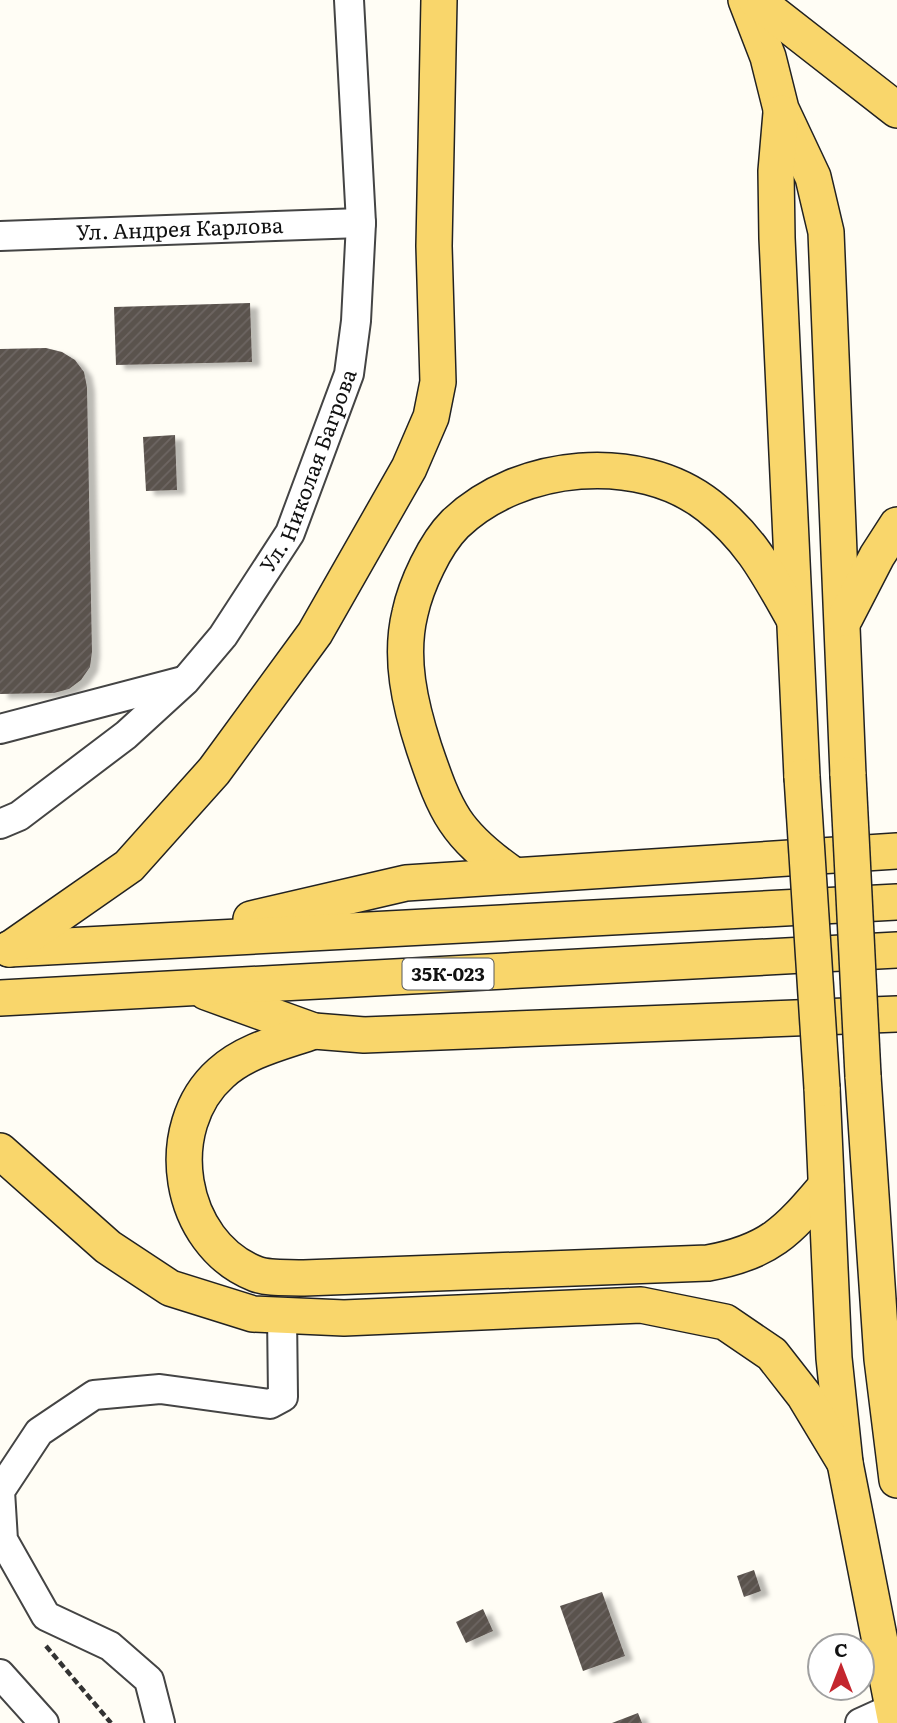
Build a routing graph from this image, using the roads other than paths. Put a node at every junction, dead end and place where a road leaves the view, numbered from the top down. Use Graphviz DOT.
graph roads {
  1 [pos="349,0"];
  2 [pos="439,0"];
  3 [pos="746,0"];
  4 [pos="756,0"];
  5 [pos="781,109"];
  6 [pos="897,110"];
  7 [pos="360,223"];
  8 [pos="0,236"];
  9 [pos="897,525"];
  10 [pos="794,619"];
  11 [pos="843,622"];
  12 [pos="185,681"];
  13 [pos="0,729"];
  14 [pos="0,824"];
  15 [pos="897,851"];
  16 [pos="512,874"];
  17 [pos="897,902"];
  18 [pos="162,940"];
  19 [pos="5,949"];
  20 [pos="897,950"];
  21 [pos="193,987"];
  22 [pos="0,998"];
  23 [pos="897,1014"];
  24 [pos="314,1031"];
  25 [pos="0,1151"];
  26 [pos="826,1186"];
  27 [pos="871,1195"];
  28 [pos="897,1221"];
  29 [pos="282,1315"];
  30 [pos="845,1463"];
  31 [pos="897,1480"];
  32 [pos="0,1674"];
  33 [pos="895,1716"];
  34 [pos="44,1723"];
  35 [pos="160,1723"];
  36 [pos="860,1723"];
  1 -- 7 [label="street, Ул. Николая Багрова"];
  2 -- 19 [label="main road"];
  3 -- 5 [label="main road"];
  4 -- 6 [label="main road"];
  5 -- 10 [label="main road"];
  5 -- 11 [label="main road"];
  7 -- 8 [label="street, Ул. Андрея Карлова"];
  7 -- 12 [label="street, Ул. Николая Багрова"];
  9 -- 11 [label="main road"];
  10 -- 16 [label="main road"];
  10 -- 26 [label="main road, bridge"];
  11 -- 27 [label="main road, bridge"];
  12 -- 13 [label="street"];
  12 -- 14 [label="street, Ул. Николая Багрова"];
  15 -- 16 [label="main road"];
  16 -- 18 [label="main road"];
  17 -- 18 [label="main road, 35К-023"];
  18 -- 19 [label="main road, 35К-023"];
  20 -- 21 [label="main road, 35К-023"];
  21 -- 22 [label="main road, 35К-023"];
  21 -- 24 [label="main road"];
  23 -- 24 [label="main road"];
  24 -- 26 [label="main road"];
  25 -- 29 [label="main road"];
  26 -- 30 [label="main road"];
  27 -- 28 [label="main road"];
  27 -- 31 [label="main road"];
  29 -- 30 [label="main road"];
  29 -- 35 [label="street"];
  30 -- 33 [label="main road"];
  32 -- 34 [label="street"];
  33 -- 36 [label="street"];
}
